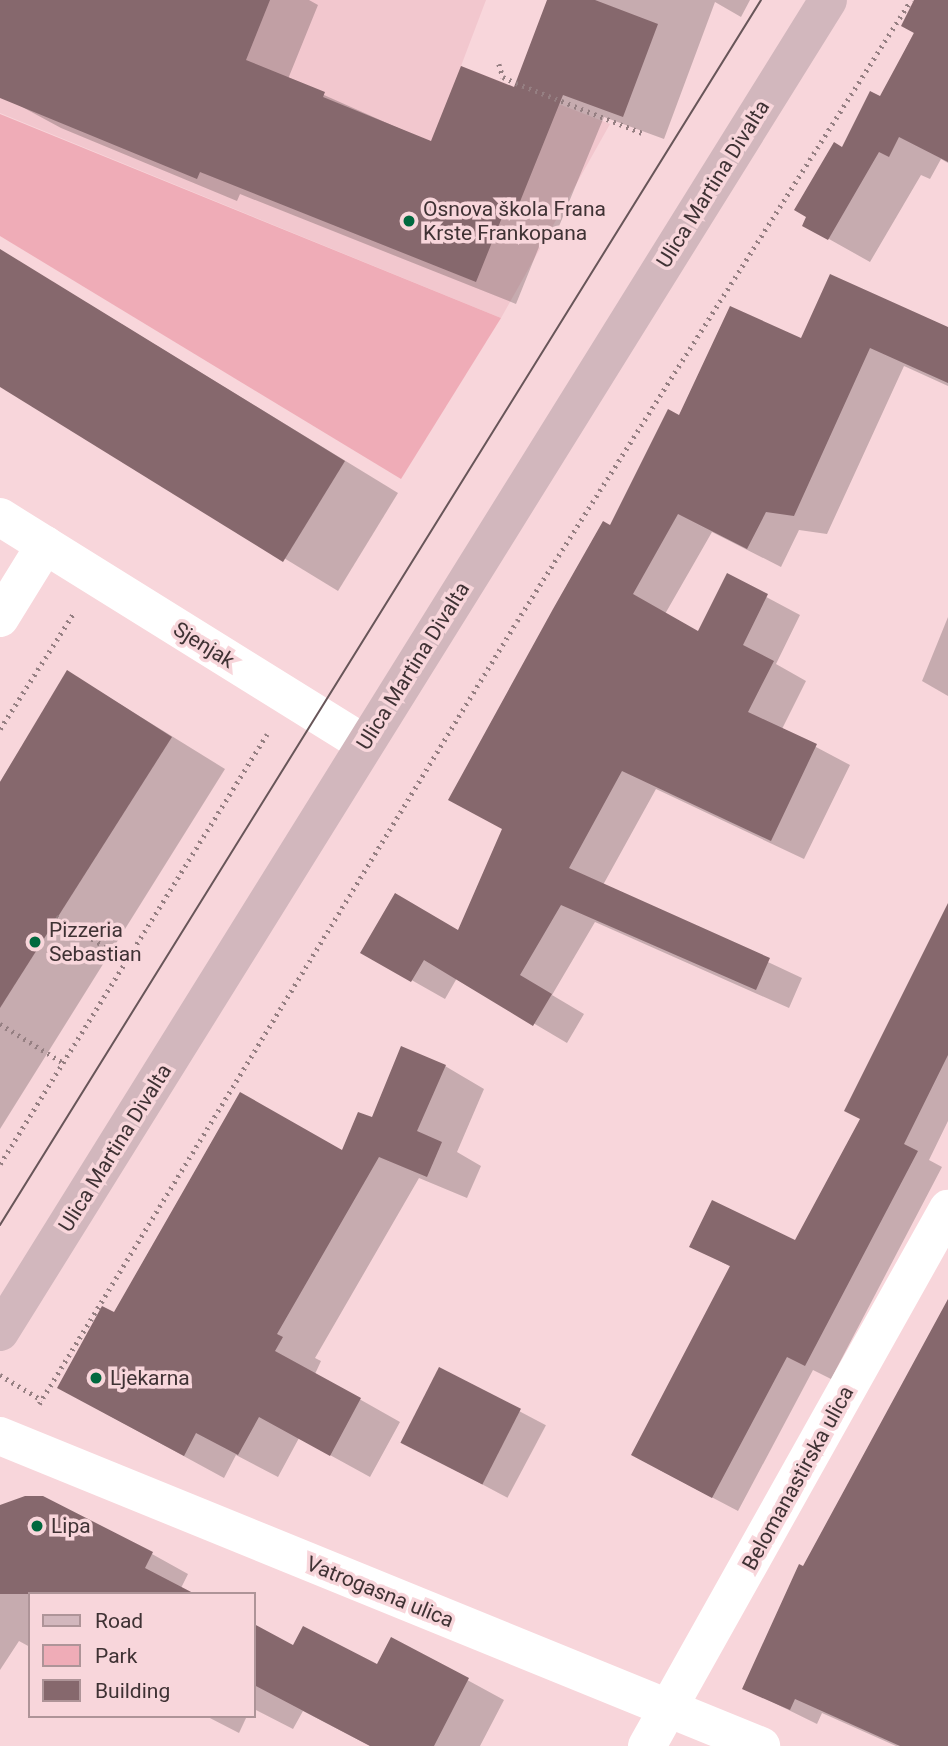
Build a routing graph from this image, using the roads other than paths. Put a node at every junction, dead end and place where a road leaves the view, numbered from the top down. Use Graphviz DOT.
graph roads {
  1 [pos="828,0"];
  2 [pos="0,517"];
  3 [pos="45,545"];
  4 [pos="0,618"];
  5 [pos="364,744"];
  6 [pos="948,1209"];
  7 [pos="0,1332"];
  8 [pos="3,1438"];
  9 [pos="669,1707"];
  10 [pos="647,1746"];
  11 [pos="761,1746"];
  1 -- 5 [label="street, Ulica Martina Divalta"];
  2 -- 3 [label="street, Sjenjak"];
  3 -- 4 [label="street"];
  3 -- 5 [label="street, Sjenjak"];
  5 -- 7 [label="street, Ulica Martina Divalta"];
  6 -- 9 [label="street, Belomanastirska ulica"];
  8 -- 9 [label="street, Vatrogasna ulica"];
  9 -- 10 [label="street, Belomanastirska ulica"];
  9 -- 11 [label="street, Vatrogasna ulica"];
}
